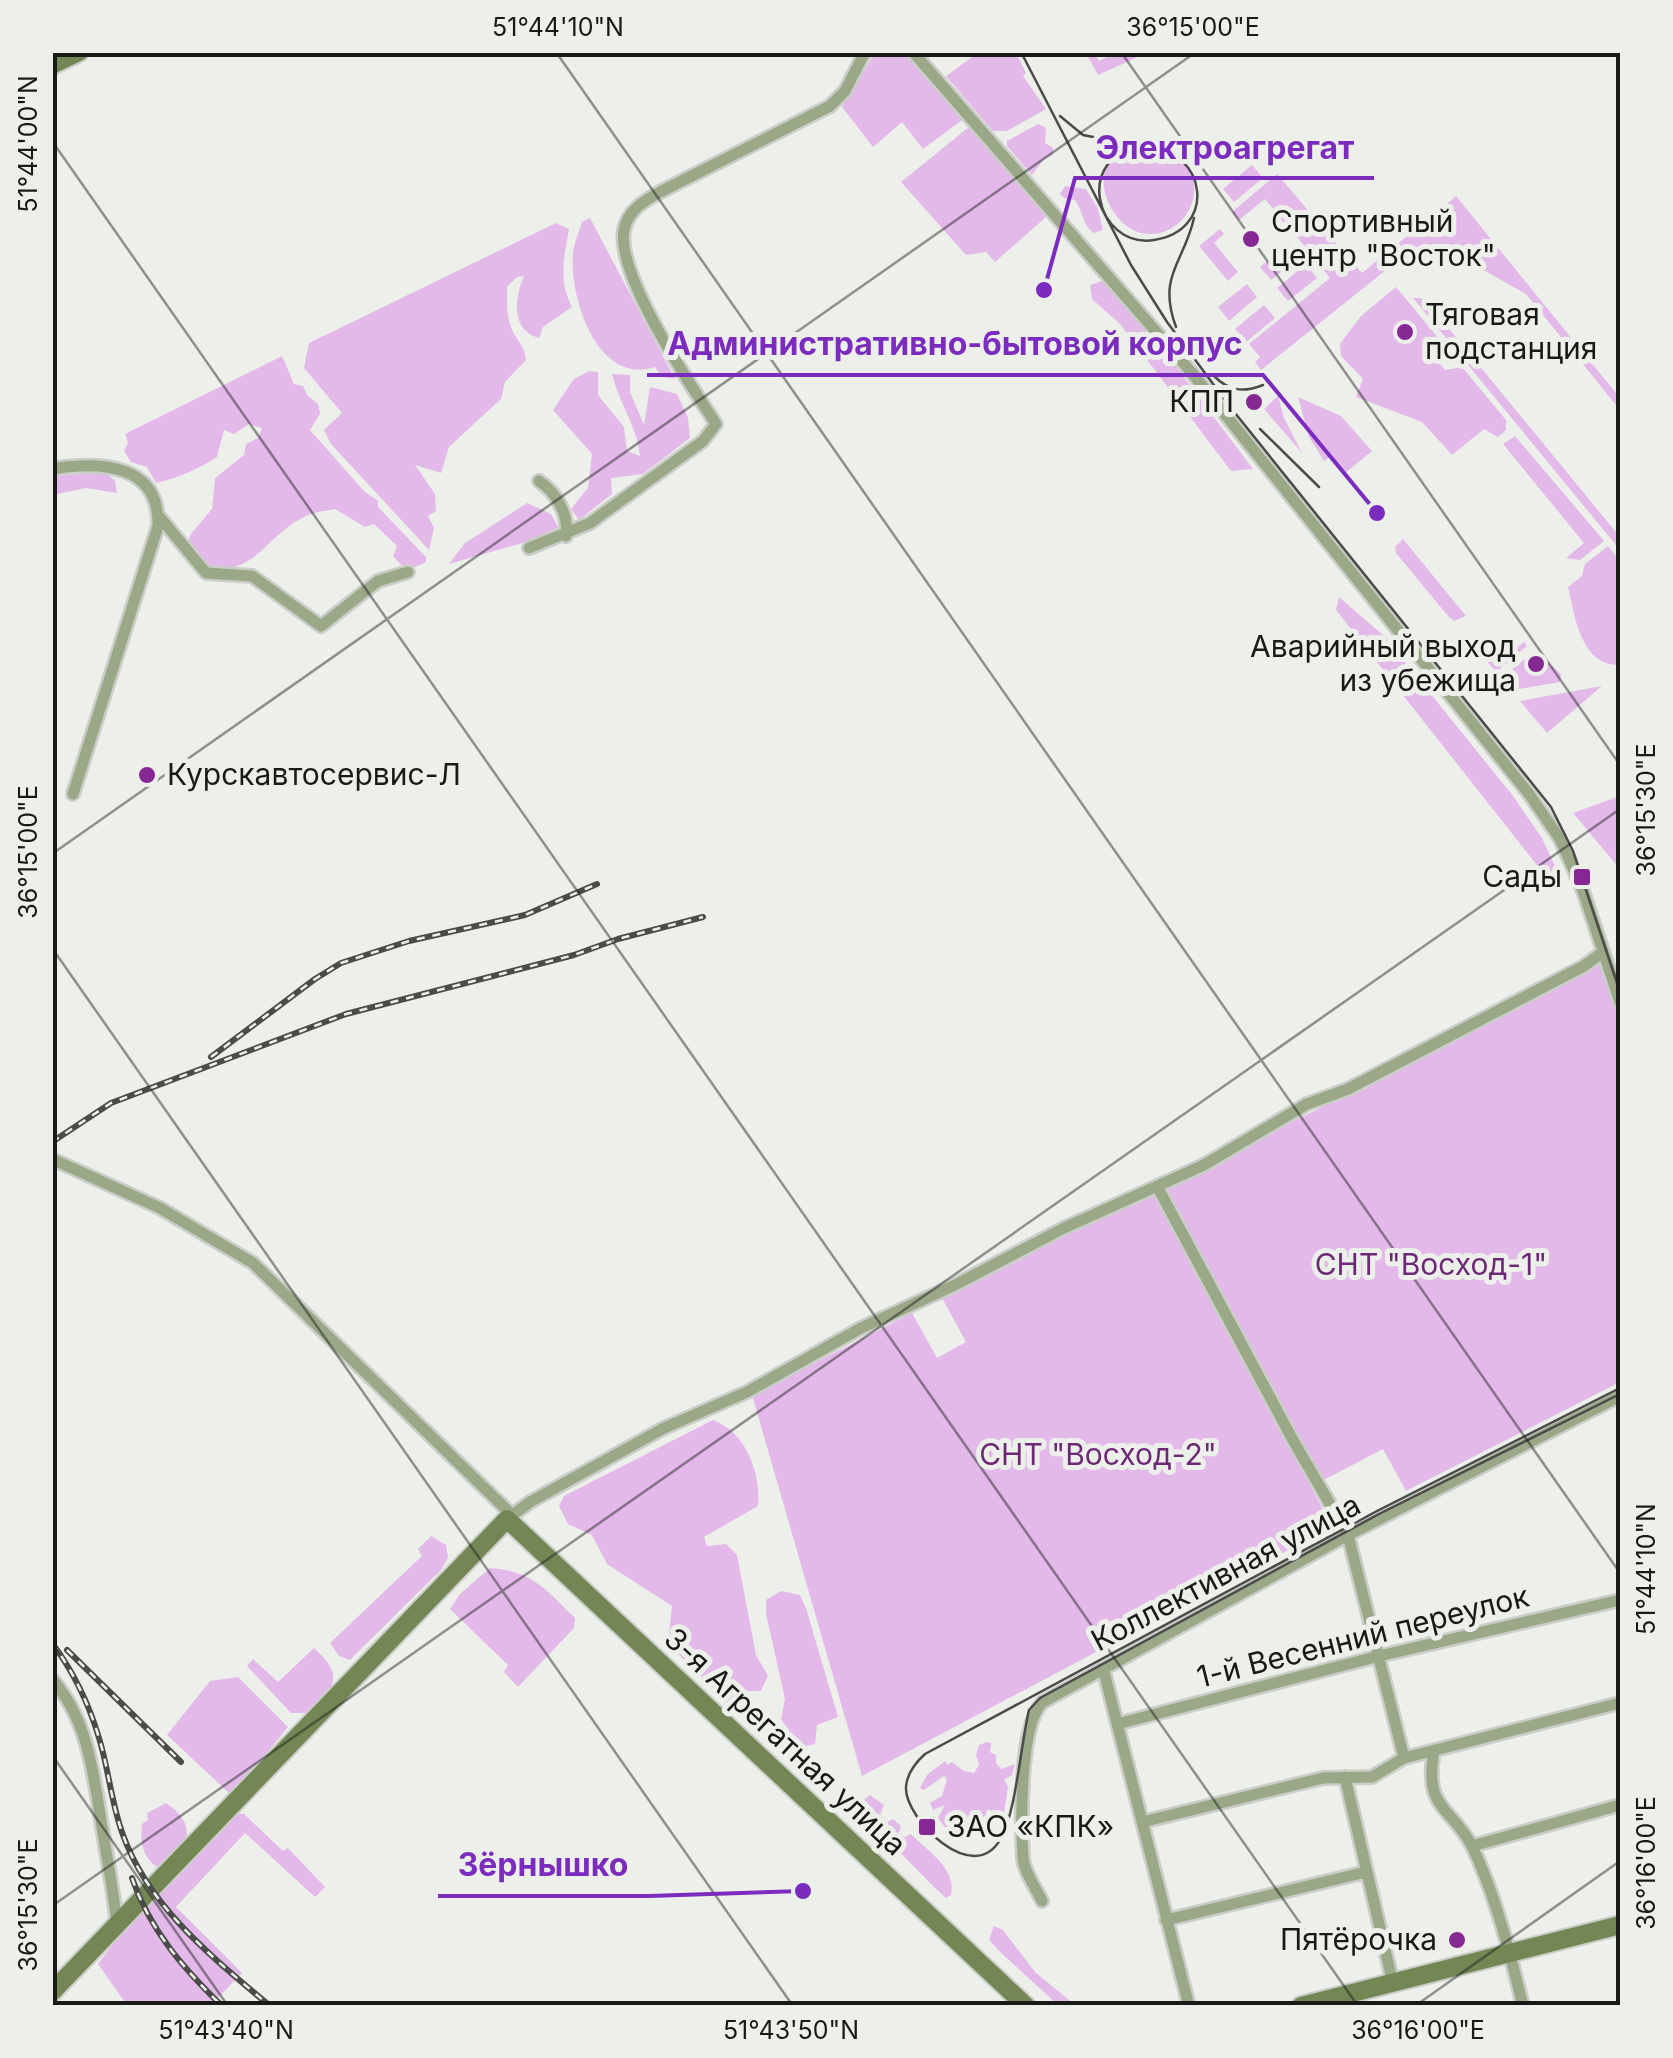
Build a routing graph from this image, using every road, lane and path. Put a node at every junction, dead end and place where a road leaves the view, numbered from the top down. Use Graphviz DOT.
graph roads {
  1 [pos="79,52"];
  2 [pos="866,52"];
  3 [pos="913,52"];
  4 [pos="52,66"];
  5 [pos="52,469"];
  6 [pos="539,481"];
  7 [pos="158,515"];
  8 [pos="566,536"];
  9 [pos="529,548"];
  10 [pos="408,572"];
  11 [pos="73,794"];
  12 [pos="1603,952"];
  13 [pos="1620,1002"];
  14 [pos="52,1159"];
  15 [pos="1157,1186"];
  16 [pos="1620,1396"];
  17 [pos="509,1516"];
  18 [pos="1348,1534"];
  19 [pos="1620,1600"];
  20 [pos="1379,1656"];
  21 [pos="1104,1668"];
  22 [pos="52,1679"];
  23 [pos="1620,1702"];
  24 [pos="1117,1724"];
  25 [pos="1434,1751"];
  26 [pos="1404,1758"];
  27 [pos="1345,1777"];
  28 [pos="1620,1805"];
  29 [pos="1142,1822"];
  30 [pos="1472,1846"];
  31 [pos="1366,1872"];
  32 [pos="1042,1901"];
  33 [pos="1166,1920"];
  34 [pos="1620,1924"];
  35 [pos="116,1926"];
  36 [pos="1510,1954"];
  37 [pos="1393,1984"];
  38 [pos="52,1992"];
  39 [pos="1026,2005"];
  40 [pos="1188,2006"];
  41 [pos="1302,2006"];
  42 [pos="1523,2006"];
  1 -- 4 [label="street"];
  2 -- 8 [label="street"];
  3 -- 12 [label="street"];
  5 -- 7 [label="street"];
  6 -- 8 [label="street"];
  7 -- 10 [label="street"];
  7 -- 11 [label="street"];
  8 -- 9 [label="street"];
  12 -- 13 [label="street"];
  12 -- 15 [label="street"];
  14 -- 17 [label="street"];
  15 -- 17 [label="street"];
  15 -- 18 [label="street"];
  16 -- 18 [label="street, Коллективная улица"];
  17 -- 35 [label="street"];
  17 -- 39 [label="street, 3-я Агрегатная улица"];
  18 -- 20 [label="street"];
  18 -- 21 [label="street, Коллективная улица"];
  19 -- 20 [label="street, 1-й Весенний переулок"];
  20 -- 24 [label="street, 1-й Весенний переулок"];
  20 -- 26 [label="street"];
  21 -- 24 [label="street"];
  21 -- 32 [label="street, Коллективная улица"];
  22 -- 35 [label="street"];
  23 -- 25 [label="street"];
  24 -- 29 [label="street"];
  25 -- 26 [label="street"];
  25 -- 30 [label="street"];
  26 -- 27 [label="street"];
  27 -- 29 [label="street"];
  27 -- 31 [label="street"];
  28 -- 30 [label="street"];
  29 -- 33 [label="street"];
  30 -- 36 [label="street"];
  31 -- 33 [label="street"];
  31 -- 37 [label="street"];
  33 -- 40 [label="street"];
  34 -- 36 [label="street"];
  35 -- 38 [label="street"];
  36 -- 37 [label="street"];
  36 -- 42 [label="street"];
  37 -- 41 [label="street"];
}
